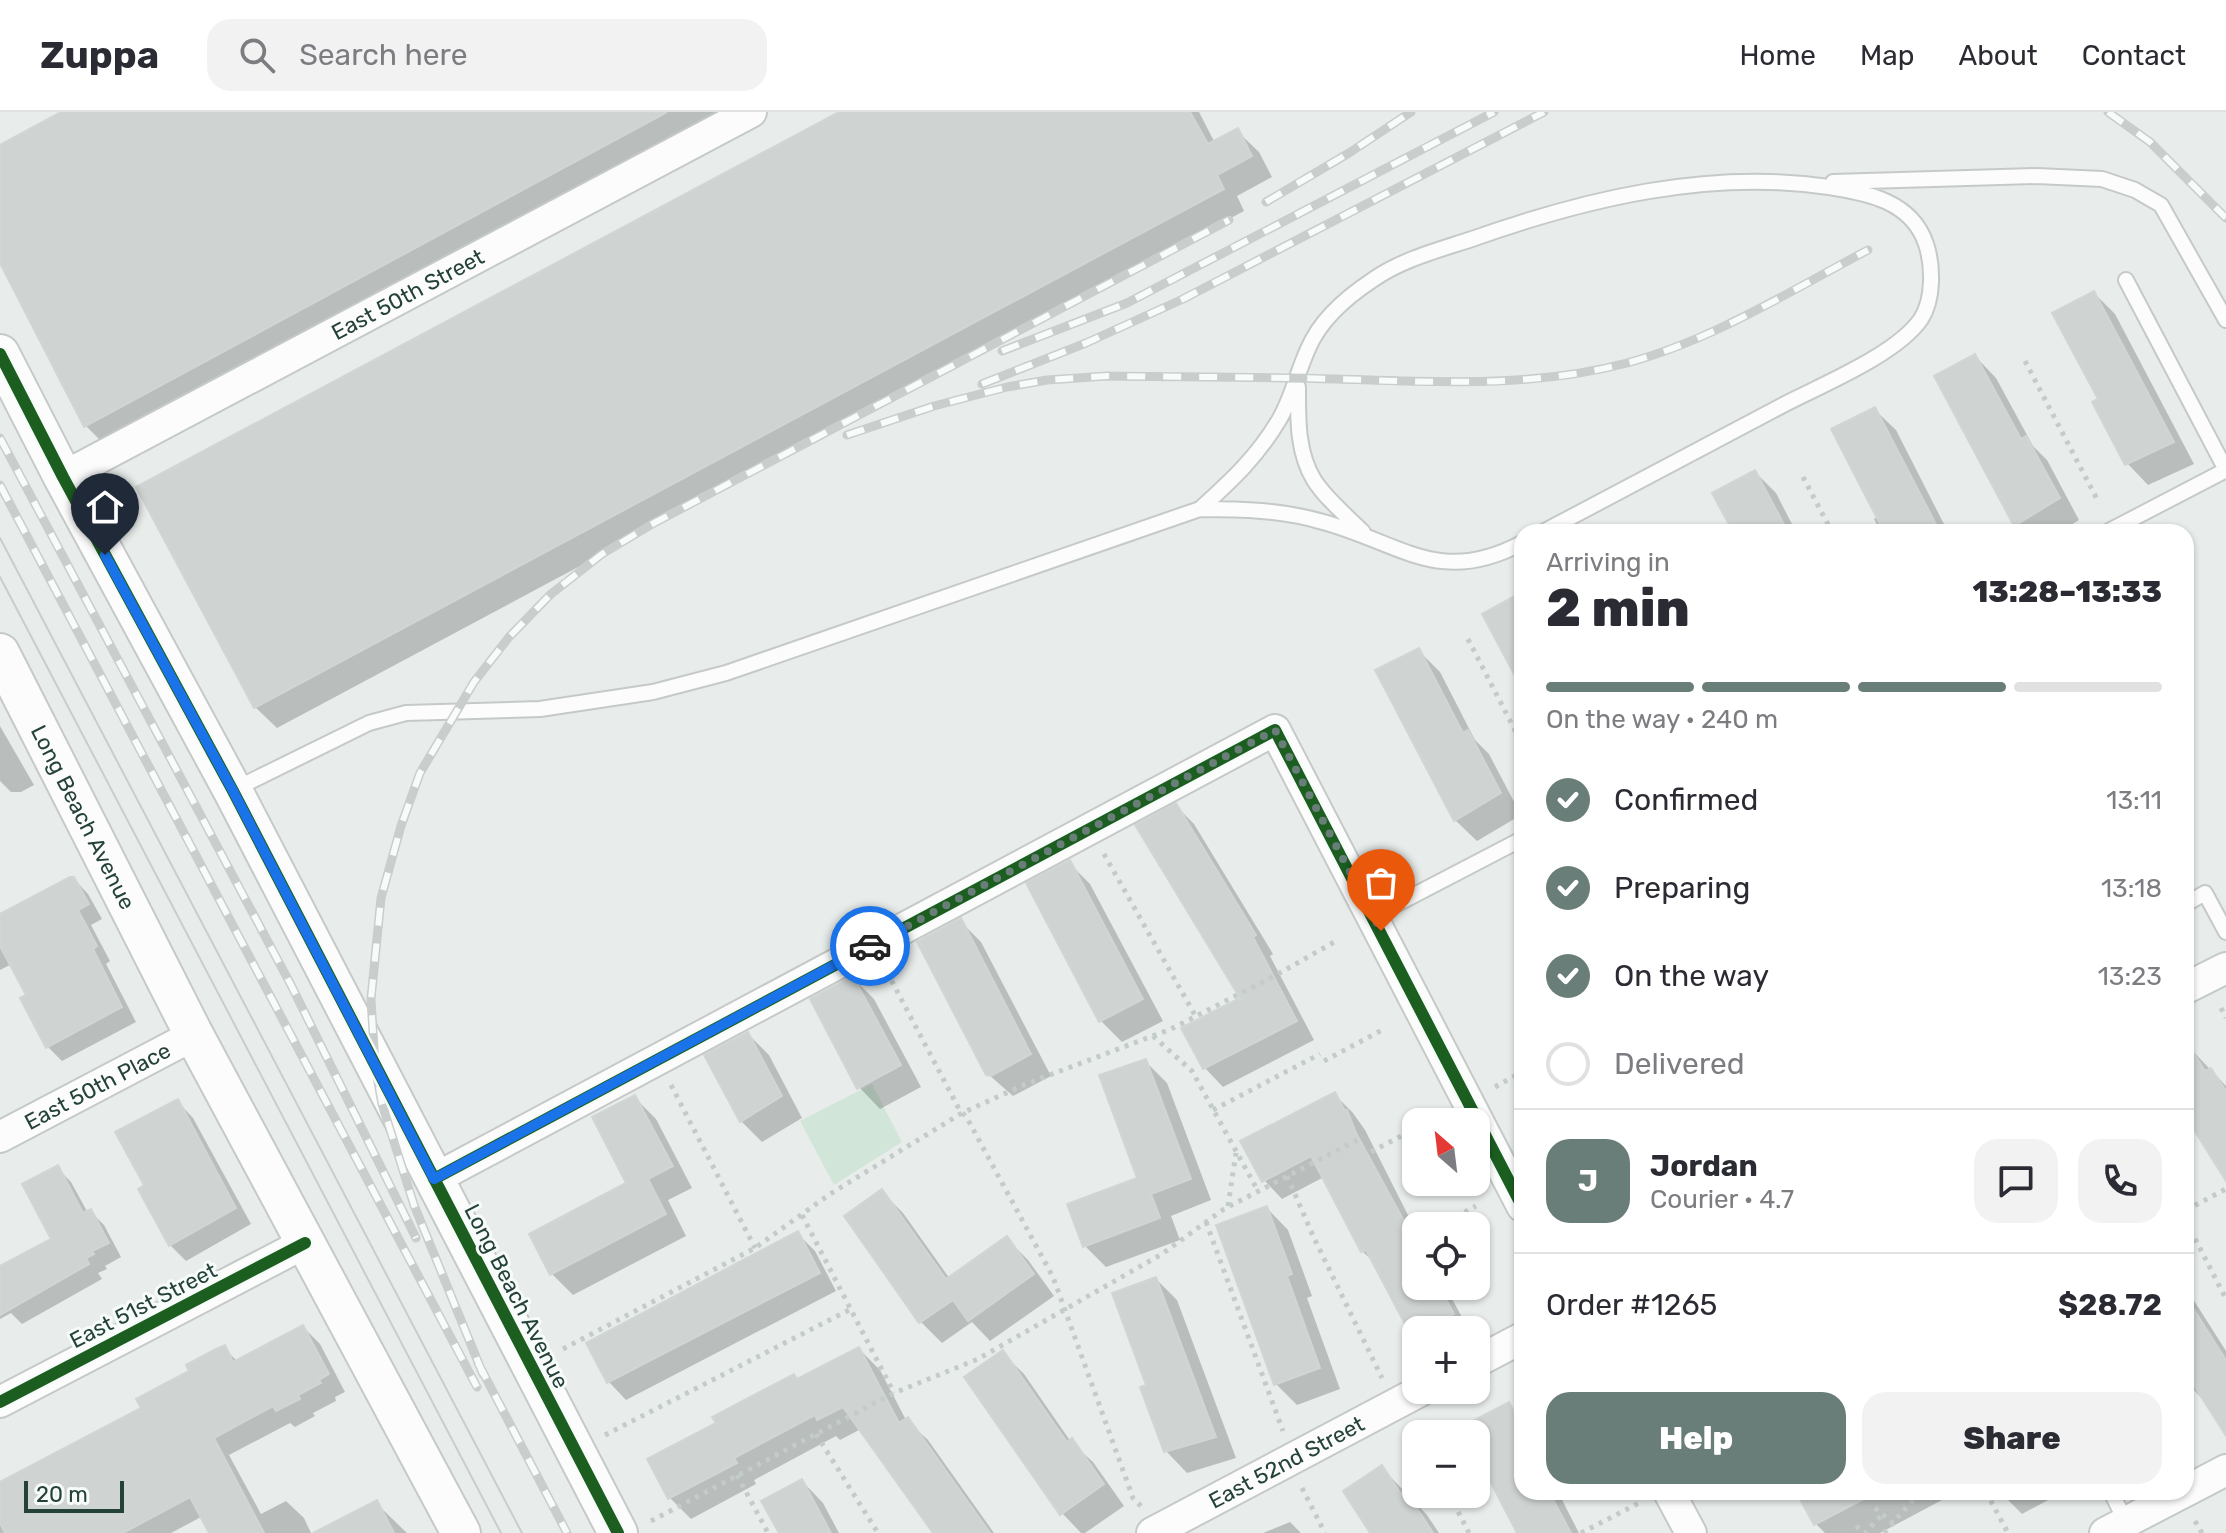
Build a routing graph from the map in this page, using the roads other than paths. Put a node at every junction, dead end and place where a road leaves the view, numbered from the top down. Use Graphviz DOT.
graph roads {
  1 [pos="751,112"];
  2 [pos="1801,183"];
  3 [pos="2126,280"];
  4 [pos="2226,320"];
  5 [pos="0,354"];
  6 [pos="1298,378"];
  7 [pos="63,477"];
  8 [pos="1200,509"];
  9 [pos="1558,524"];
  10 [pos="2122,524"];
  11 [pos="1368,537"];
  12 [pos="1514,547"];
  13 [pos="1,655"];
  14 [pos="233,791"];
  15 [pos="1514,843"];
  16 [pos="2194,899"];
  17 [pos="1374,916"];
  18 [pos="2226,932"];
  19 [pos="2226,968"];
  20 [pos="2194,984"];
  21 [pos="194,1035"];
  22 [pos="0,1137"];
  23 [pos="434,1179"];
  24 [pos="1514,1190"];
  25 [pos="305,1243"];
  26 [pos="1514,1342"];
  27 [pos="1490,1355"];
  28 [pos="1402,1400"];
  29 [pos="0,1402"];
  30 [pos="2226,1470"];
  31 [pos="2194,1486"];
  32 [pos="1673,1500"];
  33 [pos="2112,1500"];
  34 [pos="2168,1500"];
  35 [pos="1150,1523"];
  36 [pos="634,1527"];
  37 [pos="2116,1527"];
  38 [pos="461,1533"];
  39 [pos="1691,1533"];
  1 -- 7 [label="street, East 50th Street"];
  2 -- 4 [label="lane"];
  2 -- 6 [label="lane"];
  2 -- 9 [label="lane"];
  3 -- 10 [label="lane"];
  5 -- 7 [label="street, Long Beach Avenue"];
  6 -- 8 [label="lane"];
  6 -- 11 [label="lane"];
  7 -- 14 [label="street, Long Beach Avenue"];
  8 -- 11 [label="lane"];
  8 -- 14 [label="lane"];
  11 -- 12 [label="lane"];
  13 -- 21 [label="street, Long Beach Avenue"];
  14 -- 23 [label="street, Long Beach Avenue"];
  15 -- 17 [label="lane"];
  16 -- 18 [label="lane"];
  17 -- 23 [label="street"];
  17 -- 24 [label="street"];
  19 -- 20 [label="street"];
  21 -- 22 [label="street, East 50th Place"];
  21 -- 25 [label="street, Long Beach Avenue"];
  23 -- 36 [label="street, Long Beach Avenue"];
  25 -- 29 [label="street, East 51st Street"];
  25 -- 38 [label="street, Long Beach Avenue"];
  26 -- 27 [label="street"];
  28 -- 35 [label="street, East 52nd Street"];
  30 -- 31 [label="street"];
  32 -- 39 [label="street"];
  33 -- 37 [label="lane"];
  34 -- 37 [label="street"];
}
